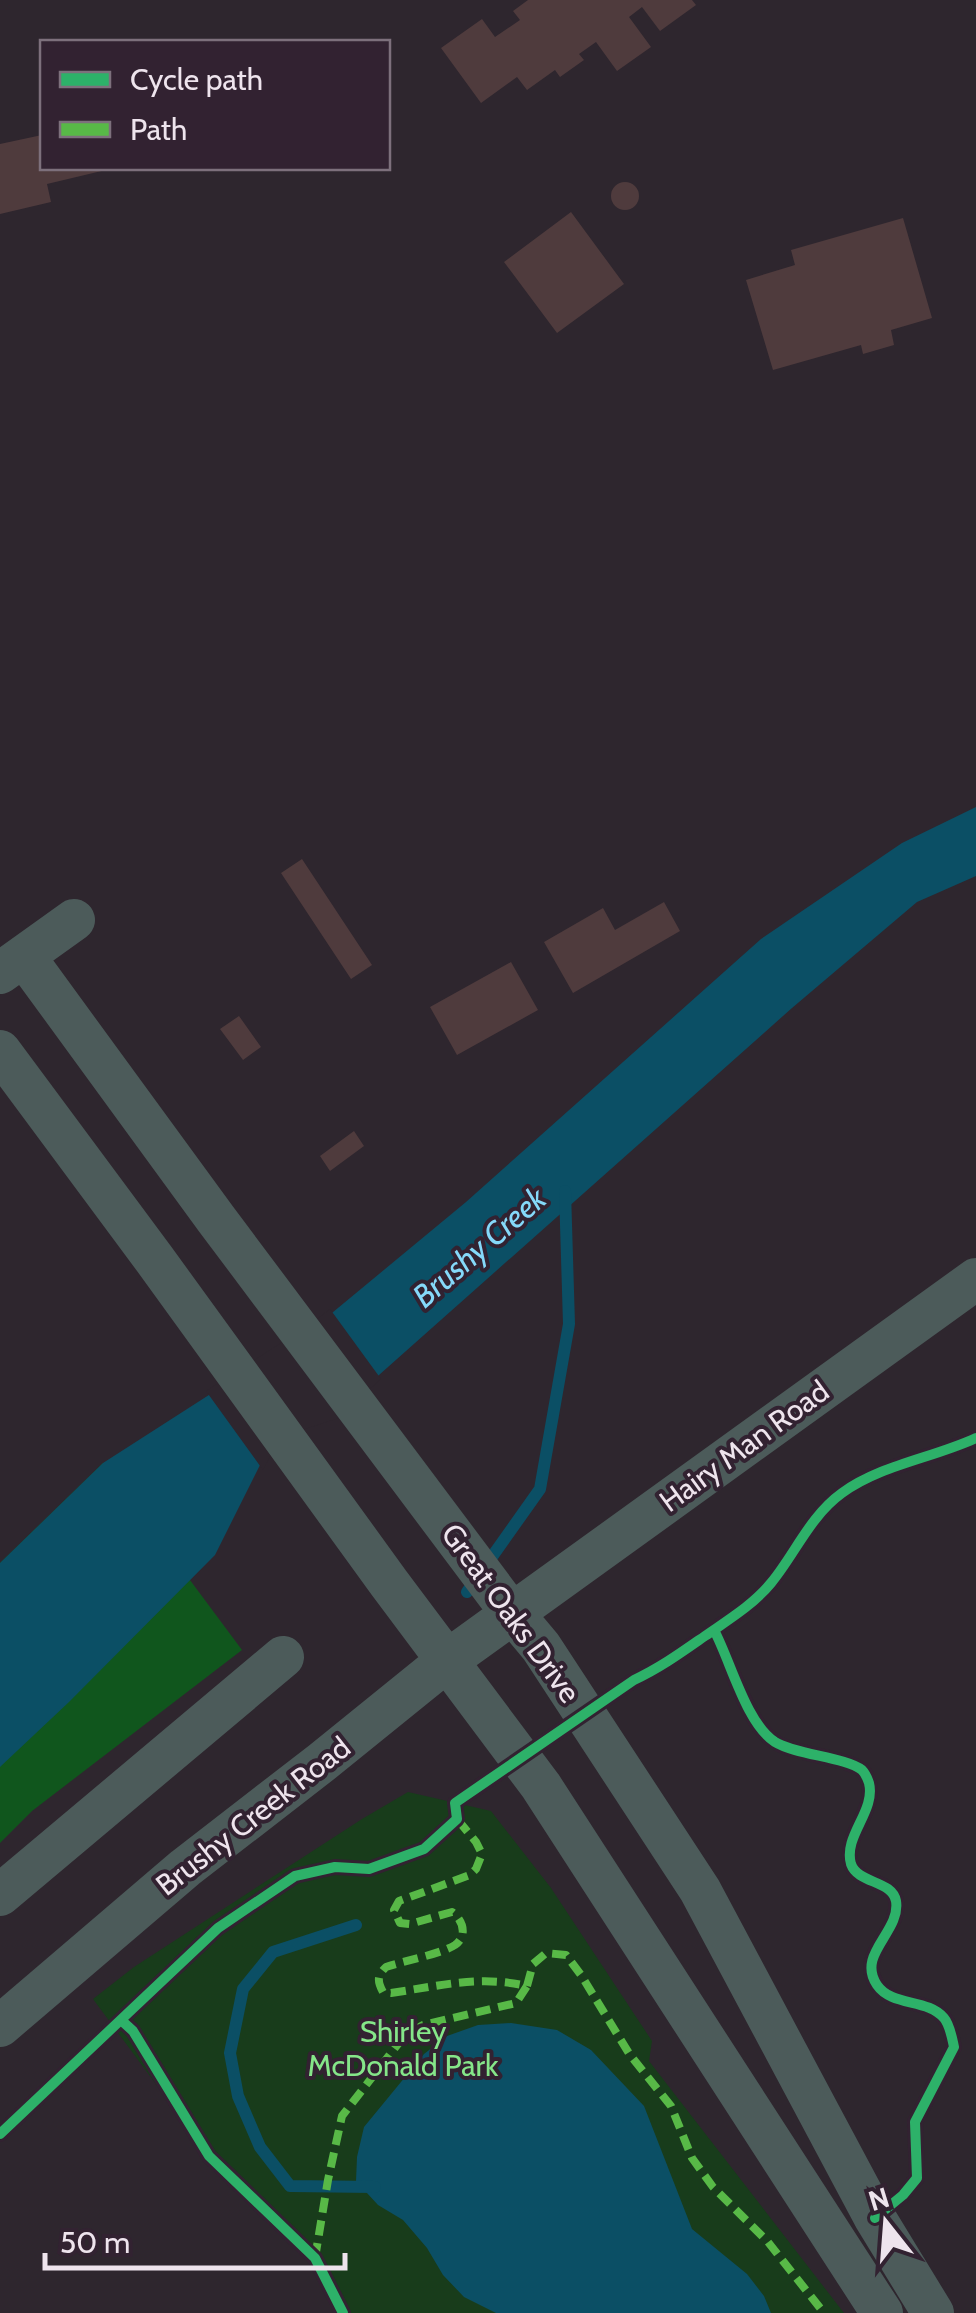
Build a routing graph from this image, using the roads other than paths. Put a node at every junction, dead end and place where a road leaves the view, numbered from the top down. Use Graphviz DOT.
graph roads {
  1 [pos="74,920"];
  2 [pos="12,964"];
  3 [pos="0,1051"];
  4 [pos="976,1279"];
  5 [pos="506,1605"];
  6 [pos="283,1658"];
  7 [pos="448,1660"];
  8 [pos="0,1895"];
  9 [pos="0,2026"];
  10 [pos="882,2313"];
  11 [pos="933,2313"];
  1 -- 2 [label="street"];
  2 -- 5 [label="street, Great Oaks Drive"];
  3 -- 7 [label="street"];
  4 -- 5 [label="street, Hairy Man Road"];
  5 -- 7 [label="street, Brushy Creek Road"];
  5 -- 11 [label="street, Great Oaks Drive"];
  6 -- 8 [label="street"];
  7 -- 9 [label="street, Brushy Creek Road"];
  7 -- 10 [label="street"];
}
